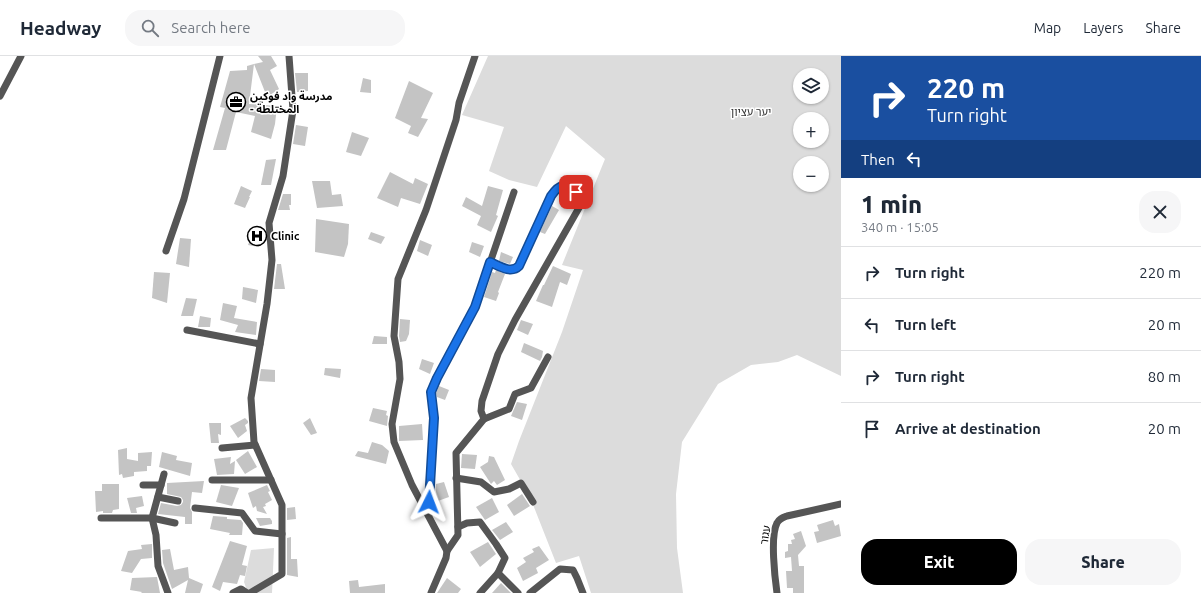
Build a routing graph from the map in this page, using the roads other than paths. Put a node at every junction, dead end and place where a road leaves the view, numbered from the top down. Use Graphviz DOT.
graph roads {
  1 [pos="21,56"];
  2 [pos="220,56"];
  3 [pos="289,56"];
  4 [pos="475,56"];
  5 [pos="0,96"];
  6 [pos="514,192"];
  7 [pos="166,251"];
  8 [pos="490,262"];
  9 [pos="187,330"];
  10 [pos="260,344"];
  11 [pos="548,357"];
  12 [pos="484,419"];
  13 [pos="255,445"];
  14 [pos="222,448"];
  15 [pos="164,474"];
  16 [pos="456,478"];
  17 [pos="212,480"];
  18 [pos="270,480"];
  19 [pos="143,485"];
  20 [pos="161,485"];
  21 [pos="158,497"];
  22 [pos="178,501"];
  23 [pos="533,502"];
  24 [pos="841,504"];
  25 [pos="195,508"];
  26 [pos="428,516"];
  27 [pos="101,518"];
  28 [pos="152,518"];
  29 [pos="175,523"];
  30 [pos="458,527"];
  31 [pos="282,534"];
  32 [pos="447,551"];
  33 [pos="498,573"];
  34 [pos="168,593"];
  35 [pos="233,593"];
  36 [pos="249,593"];
  37 [pos="431,593"];
  38 [pos="480,593"];
  39 [pos="518,593"];
  40 [pos="530,593"];
  41 [pos="583,593"];
  42 [pos="777,593"];
  1 -- 5 [label="street"];
  2 -- 7 [label="street"];
  3 -- 10 [label="street"];
  4 -- 26 [label="street"];
  6 -- 8 [label="street"];
  8 -- 12 [label="street"];
  8 -- 26 [label="street"];
  9 -- 10 [label="street"];
  10 -- 13 [label="street"];
  11 -- 12 [label="street"];
  12 -- 16 [label="street"];
  13 -- 14 [label="street"];
  13 -- 18 [label="street"];
  15 -- 20 [label="street"];
  16 -- 23 [label="street"];
  16 -- 30 [label="street"];
  17 -- 18 [label="street"];
  18 -- 31 [label="street"];
  19 -- 20 [label="street"];
  20 -- 21 [label="street"];
  21 -- 22 [label="street"];
  21 -- 28 [label="street"];
  24 -- 42 [label="street, עגור"];
  25 -- 31 [label="street"];
  26 -- 32 [label="street"];
  27 -- 28 [label="street"];
  28 -- 29 [label="street"];
  28 -- 34 [label="street"];
  30 -- 32 [label="street"];
  30 -- 33 [label="street"];
  31 -- 36 [label="street"];
  32 -- 37 [label="street"];
  33 -- 38 [label="street"];
  33 -- 39 [label="street"];
  35 -- 36 [label="street"];
  40 -- 41 [label="street"];
}
